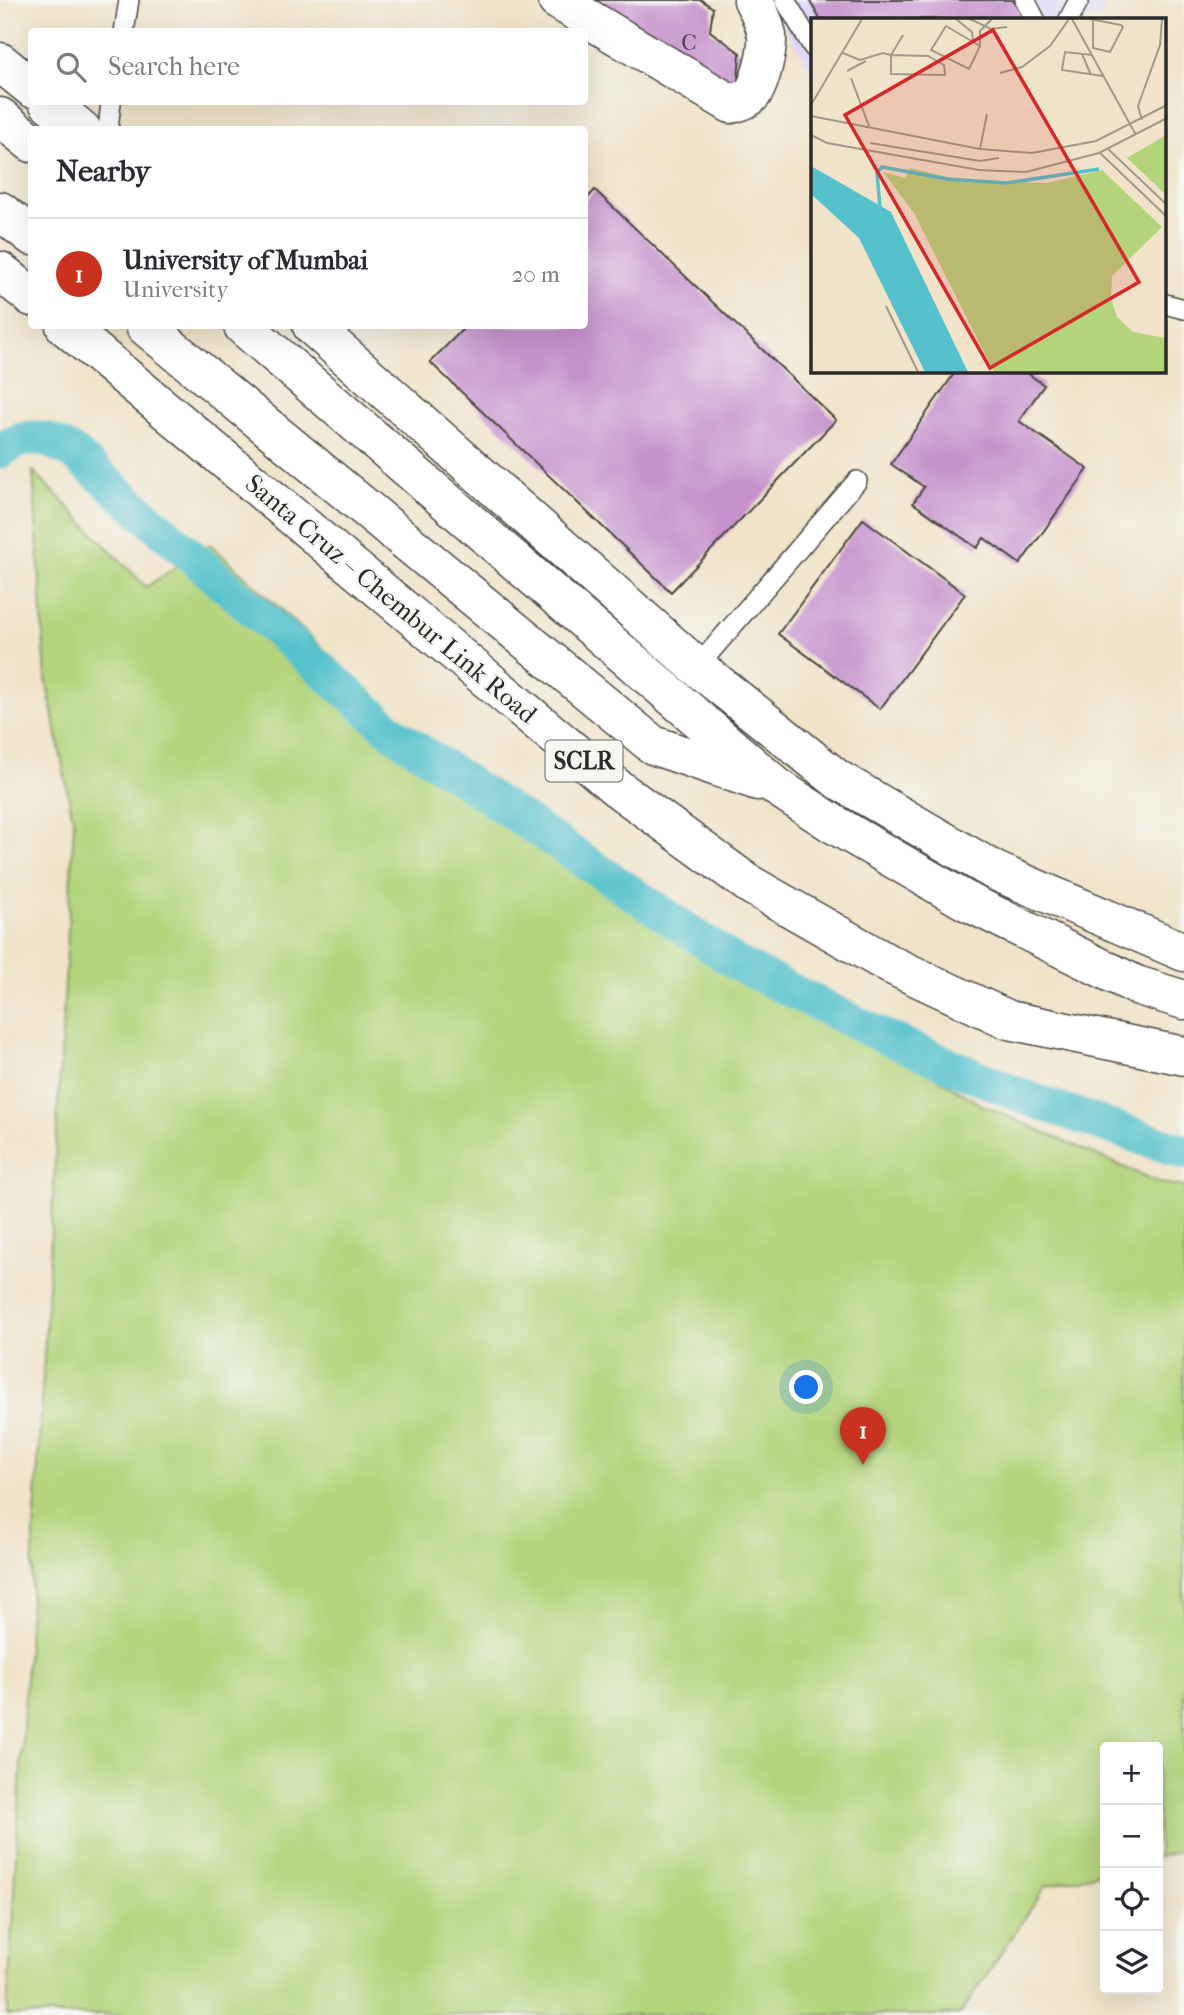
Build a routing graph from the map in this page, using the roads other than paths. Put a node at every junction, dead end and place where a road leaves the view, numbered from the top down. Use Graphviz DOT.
graph roads {
  1 [pos="129,0"];
  2 [pos="557,0"];
  3 [pos="753,0"];
  4 [pos="785,0"];
  5 [pos="1079,0"];
  6 [pos="1070,18"];
  7 [pos="125,28"];
  8 [pos="811,44"];
  9 [pos="0,62"];
  10 [pos="28,85"];
  11 [pos="52,105"];
  12 [pos="111,105"];
  13 [pos="0,117"];
  14 [pos="77,126"];
  15 [pos="108,126"];
  16 [pos="28,141"];
  17 [pos="0,211"];
  18 [pos="28,233"];
  19 [pos="0,271"];
  20 [pos="28,294"];
  21 [pos="1166,304"];
  22 [pos="1184,309"];
  23 [pos="69,329"];
  24 [pos="149,329"];
  25 [pos="246,329"];
  26 [pos="315,329"];
  27 [pos="857,481"];
  28 [pos="697,667"];
  29 [pos="777,787"];
  30 [pos="1184,952"];
  31 [pos="1184,1000"];
  32 [pos="1184,1056"];
  1 -- 7 [label="lane"];
  2 -- 3 [label="main road"];
  4 -- 8 [label="lane"];
  5 -- 6 [label="lane"];
  9 -- 10 [label="main road"];
  11 -- 14 [label="main road"];
  12 -- 15 [label="lane"];
  13 -- 16 [label="main road"];
  17 -- 18 [label="main road"];
  19 -- 20 [label="main road"];
  21 -- 22 [label="lane"];
  23 -- 32 [label="main road, Santa Cruz – Chembur Link Road / SCLR"];
  24 -- 29 [label="main road"];
  25 -- 29 [label="main road"];
  26 -- 28 [label="main road"];
  27 -- 28 [label="lane"];
  28 -- 30 [label="main road"];
  29 -- 31 [label="main road"];
}
